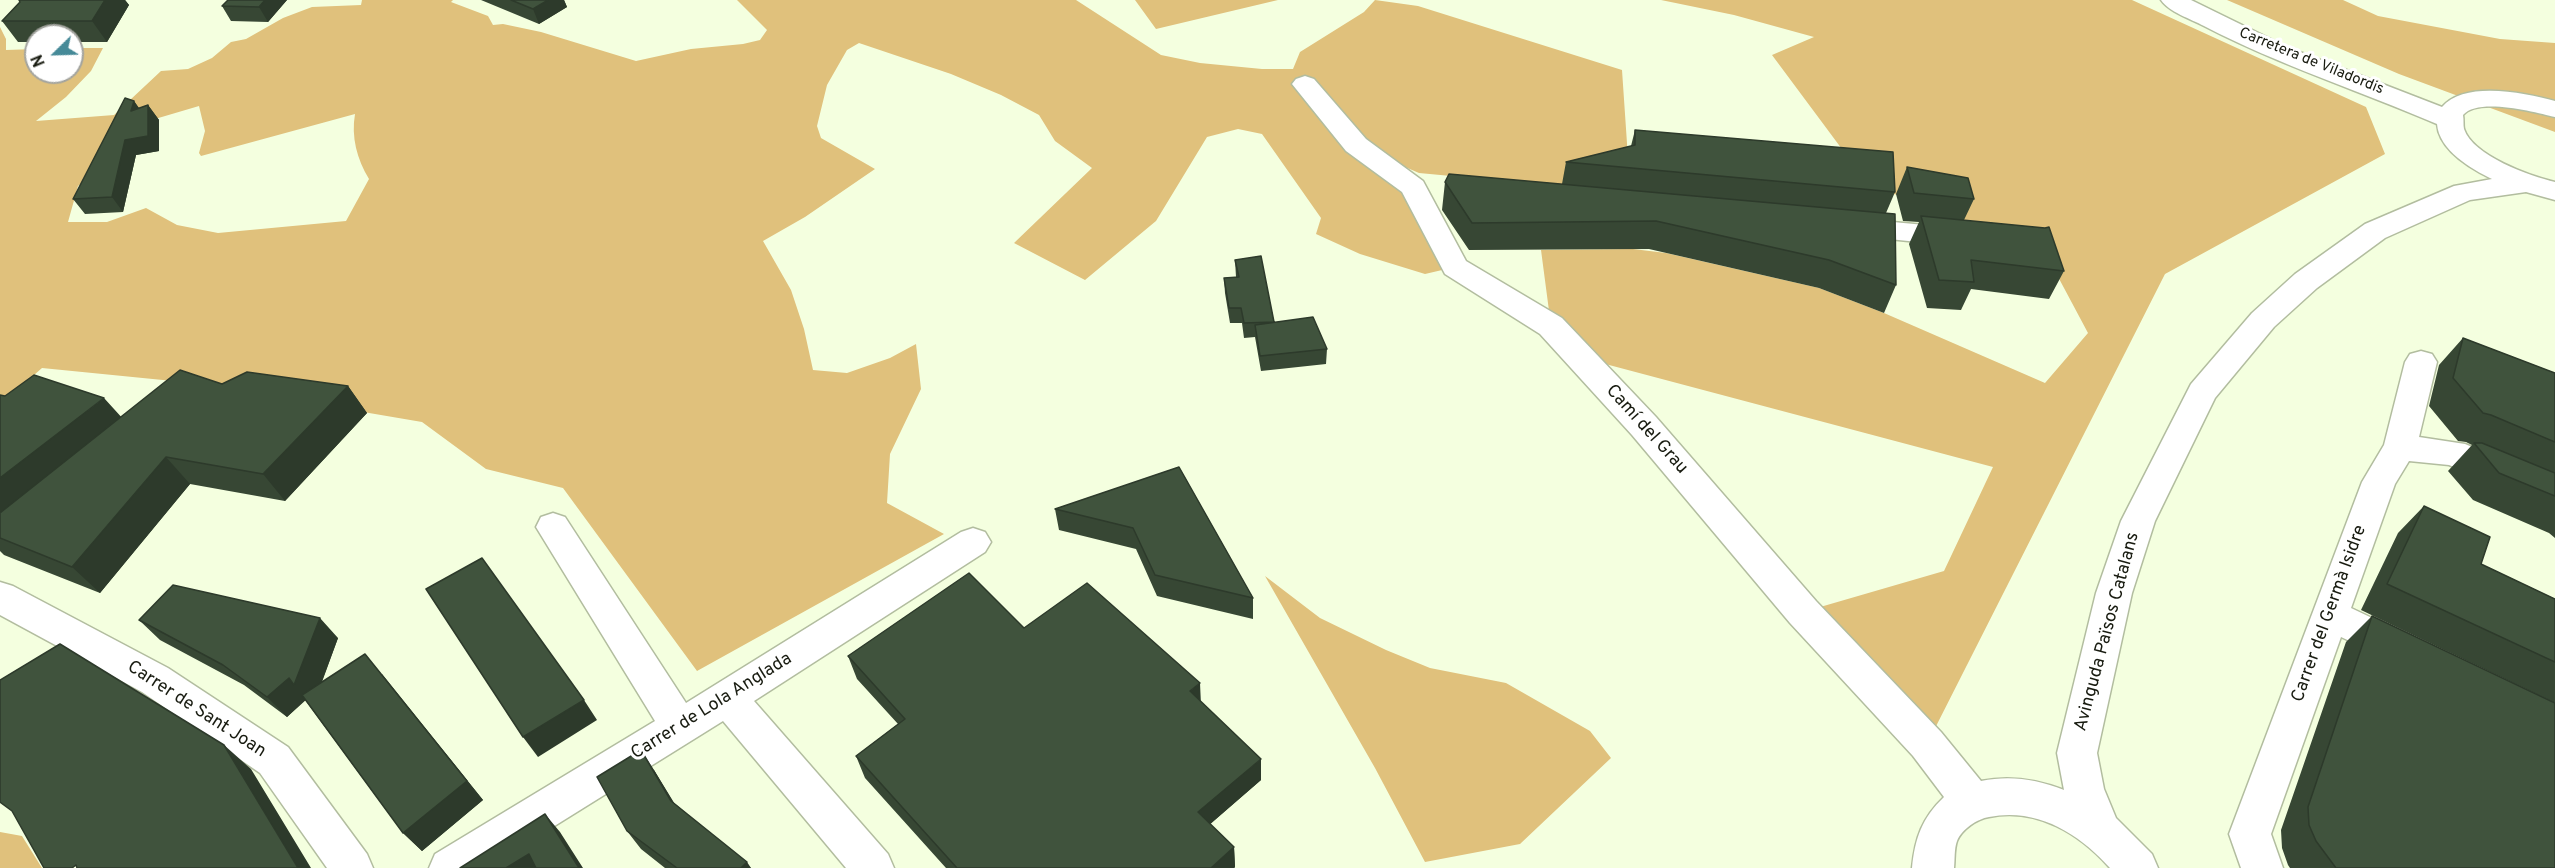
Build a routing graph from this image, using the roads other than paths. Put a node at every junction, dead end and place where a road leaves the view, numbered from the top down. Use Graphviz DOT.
graph roads {
  1 [pos="2173,0"];
  2 [pos="2204,0"];
  3 [pos="1305,84"];
  4 [pos="2555,109"];
  5 [pos="2455,113"];
  6 [pos="2472,154"];
  7 [pos="2527,183"];
  8 [pos="1413,187"];
  9 [pos="1448,190"];
  10 [pos="2555,191"];
  11 [pos="2464,192"];
  12 [pos="1829,225"];
  13 [pos="1983,240"];
  14 [pos="2421,362"];
  15 [pos="2400,447"];
  16 [pos="2555,496"];
  17 [pos="553,527"];
  18 [pos="972,542"];
  19 [pos="0,597"];
  20 [pos="2329,614"];
  21 [pos="2426,661"];
  22 [pos="728,698"];
  23 [pos="680,727"];
  24 [pos="2077,753"];
  25 [pos="2033,798"];
  26 [pos="1972,802"];
  27 [pos="2100,829"];
  28 [pos="352,868"];
  29 [pos="450,868"];
  30 [pos="873,868"];
  31 [pos="1934,868"];
  32 [pos="2137,868"];
  33 [pos="2262,868"];
  1 -- 5 [label="street, Carretera de Viladordis"];
  2 -- 5 [label="street, Carretera de Viladordis"];
  3 -- 8 [label="street, Camí del Grau"];
  4 -- 5 [label="street"];
  5 -- 6 [label="street"];
  6 -- 7 [label="street"];
  6 -- 11 [label="street"];
  7 -- 10 [label="street"];
  7 -- 11 [label="street, Avinguda Països Catalans"];
  8 -- 9 [label="street"];
  8 -- 26 [label="street, Camí del Grau"];
  11 -- 24 [label="street, Avinguda Països Catalans"];
  12 -- 13 [label="street"];
  14 -- 15 [label="street, Carrer del Germà Isidre"];
  15 -- 16 [label="street"];
  15 -- 20 [label="street, Carrer del Germà Isidre"];
  17 -- 23 [label="street"];
  18 -- 22 [label="street, Carrer de Lola Anglada"];
  19 -- 28 [label="street, Carrer de Sant Joan"];
  20 -- 21 [label="street"];
  20 -- 33 [label="street, Carrer del Germà Isidre"];
  22 -- 23 [label="street, Carrer de Lola Anglada"];
  22 -- 30 [label="street"];
  23 -- 29 [label="street, Carrer de Lola Anglada"];
  24 -- 25 [label="street, Avinguda Països Catalans"];
  24 -- 27 [label="street, Avinguda Països Catalans"];
  25 -- 26 [label="street, Avinguda Països Catalans"];
  25 -- 27 [label="street, Avinguda Països Catalans"];
  26 -- 31 [label="street, Avinguda Països Catalans"];
  27 -- 32 [label="street, Avinguda Països Catalans"];
}
